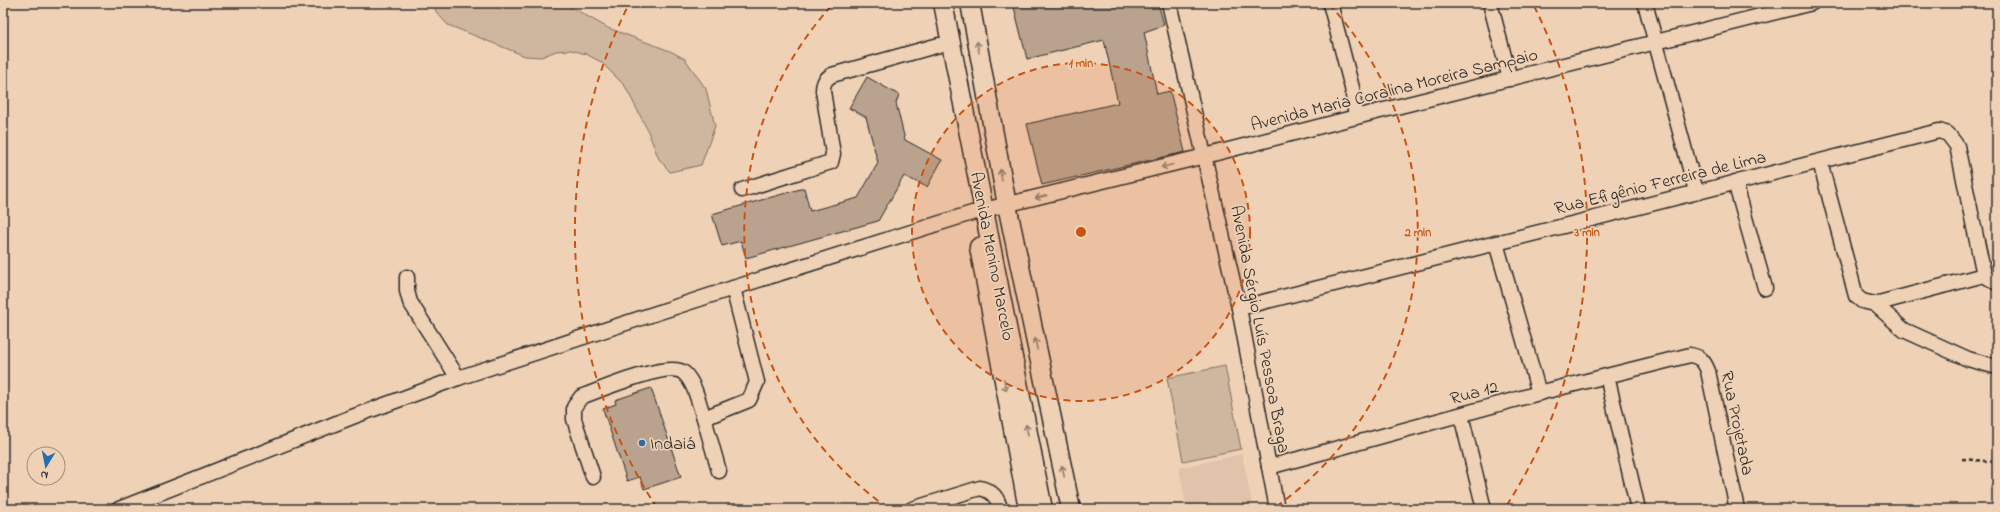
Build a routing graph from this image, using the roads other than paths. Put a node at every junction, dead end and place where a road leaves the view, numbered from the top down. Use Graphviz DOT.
graph roads {
  1 [pos="930,3"];
  2 [pos="943,3"];
  3 [pos="1169,3"];
  4 [pos="1330,3"];
  5 [pos="1490,3"];
  6 [pos="1645,3"];
  7 [pos="1812,3"];
  8 [pos="970,4"];
  9 [pos="1655,42"];
  10 [pos="939,45"];
  11 [pos="958,79"];
  12 [pos="1510,79"];
  13 [pos="1356,117"];
  14 [pos="1205,156"];
  15 [pos="1820,162"];
  16 [pos="1735,182"];
  17 [pos="742,190"];
  18 [pos="1696,191"];
  19 [pos="1007,205"];
  20 [pos="978,211"];
  21 [pos="1496,243"];
  22 [pos="1984,275"];
  23 [pos="407,277"];
  24 [pos="1997,283"];
  25 [pos="733,288"];
  26 [pos="1765,288"];
  27 [pos="1875,304"];
  28 [pos="1239,308"];
  29 [pos="1690,355"];
  30 [pos="1997,367"];
  31 [pos="1607,376"];
  32 [pos="458,378"];
  33 [pos="1539,393"];
  34 [pos="1461,415"];
  35 [pos="704,418"];
  36 [pos="1269,467"];
  37 [pos="719,471"];
  38 [pos="593,477"];
  39 [pos="119,509"];
  40 [pos="912,509"];
  41 [pos="1000,509"];
  42 [pos="1028,509"];
  43 [pos="1042,509"];
  44 [pos="1071,509"];
  45 [pos="1277,509"];
  46 [pos="1484,509"];
  47 [pos="1638,509"];
  48 [pos="1737,509"];
  1 -- 10 [label="main road, Avenida Menino Marcelo"];
  2 -- 11 [label="main road, Avenida Menino Marcelo"];
  3 -- 14 [label="street, Avenida Sérgio Luís Pessoa Braga"];
  4 -- 13 [label="street"];
  5 -- 12 [label="street"];
  6 -- 9 [label="street"];
  7 -- 9 [label="street, Avenida Maria Coralina Moreira Sampaio"];
  8 -- 11 [label="main road"];
  19 -- 8 [label="main road, one-way"];
  9 -- 12 [label="street, Avenida Maria Coralina Moreira Sampaio"];
  9 -- 18 [label="street"];
  10 -- 17 [label="street"];
  10 -- 20 [label="main road, Avenida Menino Marcelo"];
  11 -- 20 [label="main road, Avenida Menino Marcelo"];
  12 -- 13 [label="street, Avenida Maria Coralina Moreira Sampaio"];
  13 -- 14 [label="street, Avenida Maria Coralina Moreira Sampaio"];
  14 -- 19 [label="street, Avenida Maria Coralina Moreira Sampaio, one-way"];
  14 -- 28 [label="street, Avenida Sérgio Luís Pessoa Braga"];
  15 -- 16 [label="street, Rua Efigênio Ferreira de Lima"];
  15 -- 22 [label="street, Rua Efigênio Ferreira de Lima"];
  15 -- 27 [label="street"];
  16 -- 18 [label="street, Rua Efigênio Ferreira de Lima"];
  16 -- 26 [label="street"];
  18 -- 21 [label="street, Rua Efigênio Ferreira de Lima"];
  19 -- 20 [label="street, Avenida Maria Coralina Moreira Sampaio"];
  44 -- 19 [label="main road, one-way"];
  20 -- 25 [label="street, Avenida Maria Coralina Moreira Sampaio"];
  20 -- 42 [label="main road, Avenida Menino Marcelo, one-way"];
  43 -- 20 [label="main road, Avenida Menino Marcelo, one-way"];
  21 -- 28 [label="street, Rua Efigênio Ferreira de Lima"];
  21 -- 33 [label="street"];
  22 -- 24 [label="street"];
  22 -- 27 [label="street"];
  23 -- 32 [label="street"];
  25 -- 32 [label="street, Avenida Maria Coralina Moreira Sampaio"];
  25 -- 35 [label="street"];
  27 -- 30 [label="street"];
  28 -- 36 [label="street, Avenida Sérgio Luís Pessoa Braga"];
  29 -- 31 [label="street, Rua 12"];
  29 -- 48 [label="street, Rua Projetada"];
  31 -- 33 [label="street, Rua 12"];
  31 -- 47 [label="street"];
  32 -- 39 [label="street, Avenida Maria Coralina Moreira Sampaio"];
  33 -- 34 [label="street, Rua 12"];
  34 -- 36 [label="street, Rua 12"];
  34 -- 46 [label="street"];
  35 -- 37 [label="street"];
  35 -- 38 [label="street"];
  36 -- 45 [label="street, Avenida Sérgio Luís Pessoa Braga"];
  40 -- 41 [label="street"];
}
